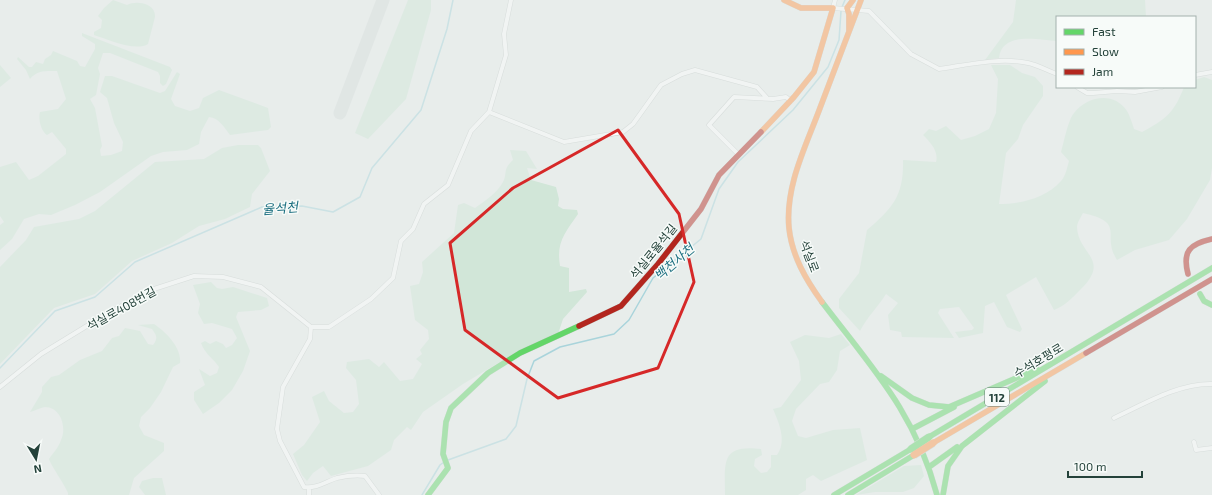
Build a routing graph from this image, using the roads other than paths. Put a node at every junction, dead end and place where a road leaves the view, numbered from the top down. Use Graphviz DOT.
graph roads {
  1 [pos="511,0"];
  2 [pos="784,0"];
  3 [pos="835,0"];
  4 [pos="853,0"];
  5 [pos="861,0"];
  6 [pos="841,8"];
  7 [pos="858,9"];
  8 [pos="848,36"];
  9 [pos="1212,72"];
  10 [pos="1056,74"];
  11 [pos="1196,75"];
  12 [pos="1079,88"];
  13 [pos="1157,88"];
  14 [pos="767,98"];
  15 [pos="791,101"];
  16 [pos="489,112"];
  17 [pos="738,154"];
  18 [pos="1212,239"];
  19 [pos="1212,268"];
  20 [pos="1188,274"];
  21 [pos="1210,280"];
  22 [pos="1200,294"];
  23 [pos="1212,305"];
  24 [pos="311,327"];
  25 [pos="1066,360"];
  26 [pos="881,376"];
  27 [pos="1212,384"];
  28 [pos="0,387"];
  29 [pos="959,404"];
  30 [pos="1114,418"];
  31 [pos="914,428"];
  32 [pos="966,440"];
  33 [pos="1194,442"];
  34 [pos="1212,448"];
  35 [pos="912,452"];
  36 [pos="929,467"];
  37 [pos="309,488"];
  38 [pos="309,495"];
  39 [pos="379,495"];
  40 [pos="428,495"];
  41 [pos="834,495"];
  42 [pos="848,495"];
  43 [pos="937,495"];
  44 [pos="943,495"];
  1 -- 16 [label="street"];
  2 -- 6 [label="main road"];
  3 -- 6 [label="street"];
  4 -- 6 [label="main road"];
  5 -- 7 [label="main road, 석실로"];
  6 -- 7 [label="street"];
  6 -- 8 [label="main road"];
  6 -- 15 [label="main road, 석실로율석길"];
  7 -- 8 [label="main road, 석실로"];
  7 -- 10 [label="street"];
  8 -- 26 [label="main road, 석실로"];
  9 -- 11 [label="street"];
  12 -- 13 [label="street"];
  14 -- 15 [label="street"];
  14 -- 16 [label="street"];
  14 -- 17 [label="street"];
  15 -- 17 [label="main road, 석실로율석길"];
  16 -- 24 [label="street"];
  17 -- 40 [label="main road, 석실로율석길"];
  18 -- 20 [label="main road"];
  19 -- 25 [label="main road, 수석호평로 / 112"];
  21 -- 25 [label="main road, 수석호평로 / 112"];
  22 -- 23 [label="main road"];
  24 -- 28 [label="street, 석실로408번길"];
  24 -- 37 [label="street"];
  25 -- 29 [label="main road"];
  25 -- 32 [label="main road"];
  25 -- 35 [label="main road, 수석호평로 / 112, bridge"];
  26 -- 29 [label="main road"];
  26 -- 31 [label="main road, 석실로"];
  27 -- 30 [label="street"];
  29 -- 31 [label="main road"];
  31 -- 36 [label="main road, 석실로"];
  32 -- 36 [label="main road"];
  32 -- 44 [label="main road"];
  33 -- 34 [label="street"];
  35 -- 41 [label="main road, 수석호평로 / 112"];
  35 -- 42 [label="main road, 수석호평로 / 112"];
  36 -- 43 [label="main road, 석실로"];
  37 -- 38 [label="street"];
  37 -- 39 [label="street"];
}
